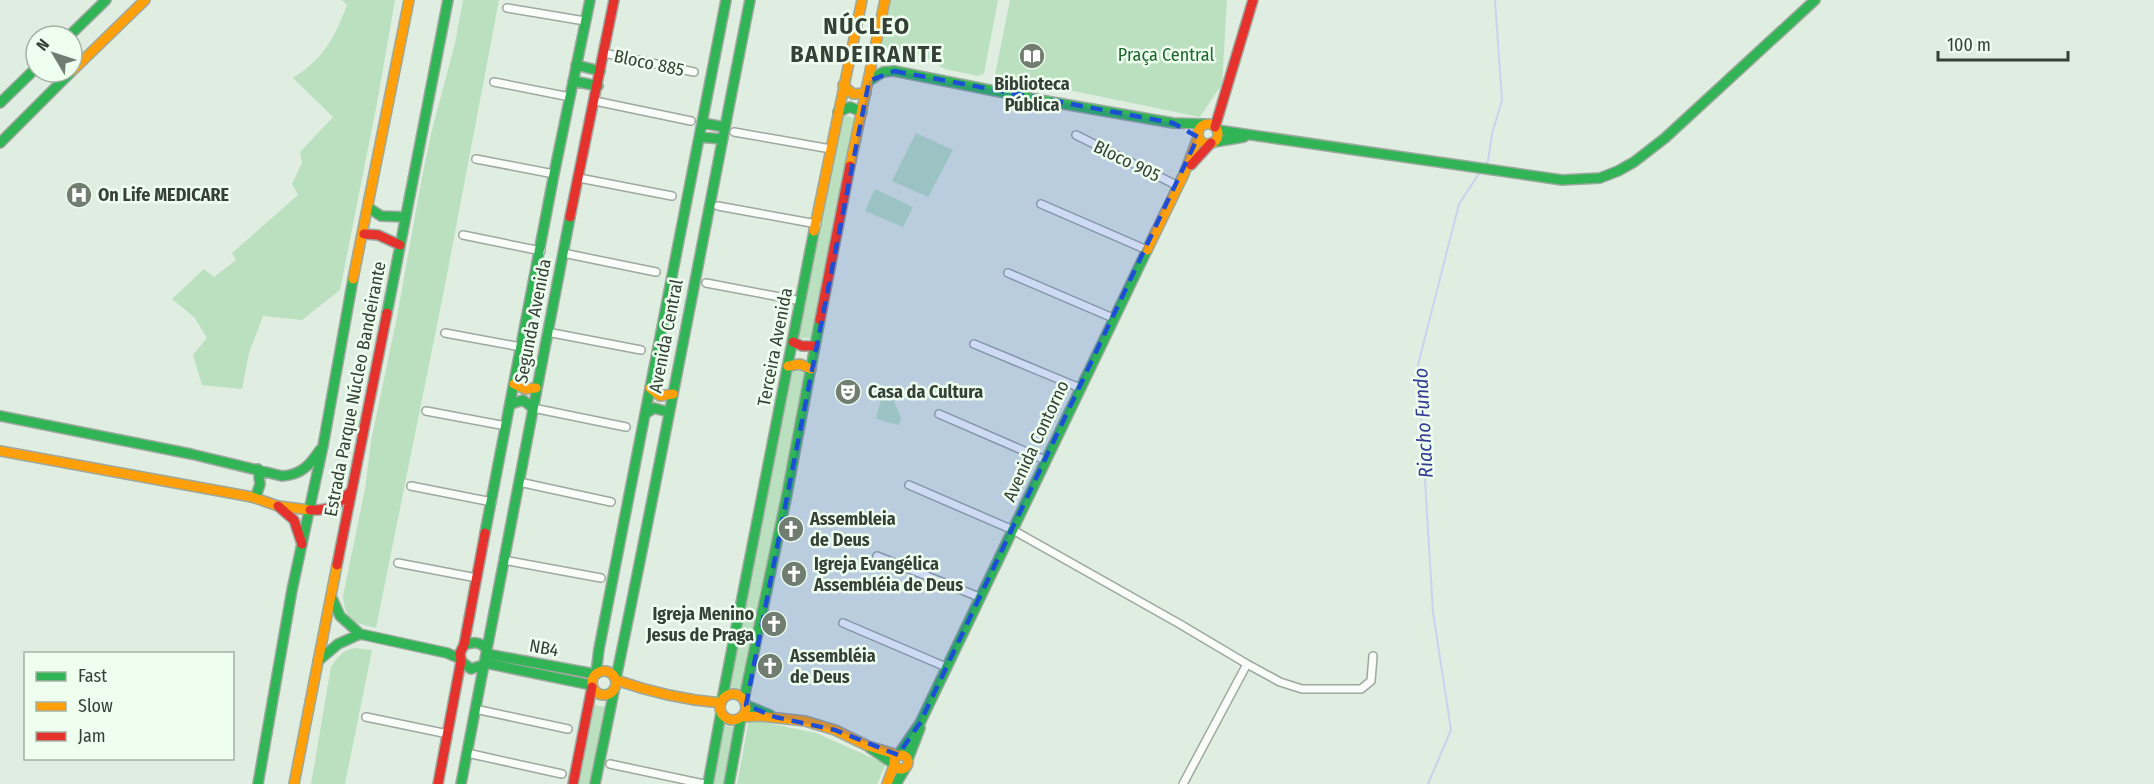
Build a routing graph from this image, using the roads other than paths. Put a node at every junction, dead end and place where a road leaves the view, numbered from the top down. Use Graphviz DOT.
graph roads {
  1 [pos="106,0"];
  2 [pos="145,0"];
  3 [pos="409,0"];
  4 [pos="448,0"];
  5 [pos="590,0"];
  6 [pos="614,0"];
  7 [pos="726,0"];
  8 [pos="750,0"];
  9 [pos="862,0"];
  10 [pos="885,0"];
  11 [pos="1253,0"];
  12 [pos="1815,0"];
  13 [pos="507,8"];
  14 [pos="585,21"];
  15 [pos="81,24"];
  16 [pos="604,53"];
  17 [pos="874,57"];
  18 [pos="84,60"];
  19 [pos="576,65"];
  20 [pos="600,70"];
  21 [pos="894,71"];
  22 [pos="694,72"];
  23 [pos="24,80"];
  24 [pos="573,81"];
  25 [pos="869,81"];
  26 [pos="494,82"];
  27 [pos="60,84"];
  28 [pos="598,86"];
  29 [pos="843,86"];
  30 [pos="866,93"];
  31 [pos="570,96"];
  32 [pos="595,101"];
  33 [pos="0,103"];
  34 [pos="838,112"];
  35 [pos="862,112"];
  36 [pos="691,121"];
  37 [pos="703,123"];
  38 [pos="1173,123"];
  39 [pos="1212,126"];
  40 [pos="724,127"];
  41 [pos="734,132"];
  42 [pos="1076,135"];
  43 [pos="1198,136"];
  44 [pos="1252,136"];
  45 [pos="700,137"];
  46 [pos="721,140"];
  47 [pos="1212,142"];
  48 [pos="0,143"];
  49 [pos="831,149"];
  50 [pos="476,159"];
  51 [pos="554,174"];
  52 [pos="1184,174"];
  53 [pos="579,178"];
  54 [pos="1178,186"];
  55 [pos="672,196"];
  56 [pos="1041,204"];
  57 [pos="718,206"];
  58 [pos="369,208"];
  59 [pos="405,217"];
  60 [pos="817,224"];
  61 [pos="364,234"];
  62 [pos="463,235"];
  63 [pos="400,245"];
  64 [pos="1147,250"];
  65 [pos="541,251"];
  66 [pos="563,253"];
  67 [pos="656,272"];
  68 [pos="1008,273"];
  69 [pos="706,283"];
  70 [pos="801,301"];
  71 [pos="1113,318"];
  72 [pos="547,332"];
  73 [pos="445,333"];
  74 [pos="793,342"];
  75 [pos="974,344"];
  76 [pos="815,346"];
  77 [pos="521,347"];
  78 [pos="641,350"];
  79 [pos="788,366"];
  80 [pos="811,369"];
  81 [pos="514,384"];
  82 [pos="536,388"];
  83 [pos="650,388"];
  84 [pos="1080,388"];
  85 [pos="673,394"];
  86 [pos="511,404"];
  87 [pos="532,408"];
  88 [pos="426,411"];
  89 [pos="668,412"];
  90 [pos="645,414"];
  91 [pos="939,414"];
  92 [pos="0,416"];
  93 [pos="506,426"];
  94 [pos="626,427"];
  95 [pos="323,446"];
  96 [pos="0,451"];
  97 [pos="1045,460"];
  98 [pos="258,470"];
  99 [pos="519,482"];
  100 [pos="909,485"];
  101 [pos="411,486"];
  102 [pos="351,491"];
  103 [pos="252,497"];
  104 [pos="492,502"];
  105 [pos="611,502"];
  106 [pos="278,506"];
  107 [pos="310,510"];
  108 [pos="1013,530"];
  109 [pos="303,545"];
  110 [pos="878,556"];
  111 [pos="503,560"];
  112 [pos="398,563"];
  113 [pos="477,578"];
  114 [pos="601,578"];
  115 [pos="331,596"];
  116 [pos="979,597"];
  117 [pos="843,623"];
  118 [pos="360,634"];
  119 [pos="463,646"];
  120 [pos="447,653"];
  121 [pos="1373,656"];
  122 [pos="485,658"];
  123 [pos="318,660"];
  124 [pos="461,660"];
  125 [pos="1247,664"];
  126 [pos="946,667"];
  127 [pos="596,674"];
  128 [pos="615,685"];
  129 [pos="592,686"];
  130 [pos="745,702"];
  131 [pos="721,707"];
  132 [pos="475,709"];
  133 [pos="366,717"];
  134 [pos="775,717"];
  135 [pos="742,718"];
  136 [pos="920,723"];
  137 [pos="568,729"];
  138 [pos="448,734"];
  139 [pos="467,753"];
  140 [pos="896,760"];
  141 [pos="907,763"];
  142 [pos="610,764"];
  143 [pos="562,774"];
  144 [pos="258,784"];
  145 [pos="294,784"];
  146 [pos="438,784"];
  147 [pos="461,784"];
  148 [pos="573,784"];
  149 [pos="595,784"];
  150 [pos="706,784"];
  151 [pos="729,784"];
  152 [pos="887,784"];
  153 [pos="896,784"];
  154 [pos="1183,784"];
  1 -- 15 [label="main road"];
  2 -- 18 [label="main road"];
  3 -- 58 [label="main road, Estrada Parque Núcleo Bandeirante"];
  4 -- 59 [label="main road, Estrada Parque Núcleo Bandeirante"];
  5 -- 14 [label="main road, Segunda Avenida"];
  6 -- 16 [label="main road, Segunda Avenida"];
  7 -- 37 [label="main road, Avenida Central"];
  8 -- 40 [label="main road, Avenida Central"];
  9 -- 29 [label="main road, Terceira Avenida"];
  10 -- 17 [label="main road"];
  11 -- 39 [label="main road"];
  12 -- 44 [label="main road"];
  13 -- 14 [label="street"];
  14 -- 19 [label="main road, Segunda Avenida"];
  16 -- 20 [label="main road, Segunda Avenida"];
  16 -- 22 [label="street, Bloco 885"];
  17 -- 21 [label="main road"];
  17 -- 25 [label="main road"];
  19 -- 20 [label="main road"];
  19 -- 24 [label="main road, Segunda Avenida"];
  20 -- 28 [label="main road, Segunda Avenida"];
  21 -- 25 [label="main road"];
  21 -- 38 [label="main road"];
  23 -- 33 [label="main road"];
  24 -- 28 [label="main road"];
  24 -- 31 [label="main road, Segunda Avenida"];
  25 -- 30 [label="main road"];
  26 -- 31 [label="street"];
  27 -- 48 [label="main road"];
  28 -- 32 [label="main road, Segunda Avenida"];
  29 -- 30 [label="main road"];
  29 -- 34 [label="main road, Terceira Avenida"];
  30 -- 35 [label="main road"];
  31 -- 51 [label="main road, Segunda Avenida"];
  32 -- 36 [label="street"];
  32 -- 53 [label="main road, Segunda Avenida"];
  34 -- 35 [label="main road"];
  34 -- 49 [label="main road, Terceira Avenida"];
  35 -- 76 [label="main road"];
  37 -- 40 [label="main road"];
  37 -- 45 [label="main road, Avenida Central"];
  38 -- 39 [label="main road"];
  38 -- 43 [label="main road"];
  39 -- 43 [label="main road"];
  39 -- 44 [label="main road"];
  39 -- 47 [label="main road"];
  40 -- 46 [label="main road, Avenida Central"];
  41 -- 49 [label="street"];
  42 -- 54 [label="street, Bloco 905"];
  43 -- 47 [label="main road"];
  43 -- 52 [label="main road, Avenida Contorno"];
  44 -- 47 [label="main road"];
  45 -- 46 [label="main road"];
  45 -- 83 [label="main road, Avenida Central"];
  46 -- 85 [label="main road, Avenida Central"];
  47 -- 52 [label="main road, Avenida Contorno"];
  49 -- 60 [label="main road, Terceira Avenida"];
  50 -- 51 [label="street"];
  51 -- 65 [label="main road, Segunda Avenida"];
  52 -- 54 [label="main road, Avenida Contorno"];
  53 -- 55 [label="street"];
  53 -- 66 [label="main road, Segunda Avenida"];
  54 -- 64 [label="main road, Avenida Contorno"];
  56 -- 64 [label="street"];
  57 -- 60 [label="street"];
  58 -- 59 [label="main road"];
  58 -- 61 [label="main road, Estrada Parque Núcleo Bandeirante"];
  59 -- 63 [label="main road, Estrada Parque Núcleo Bandeirante"];
  60 -- 70 [label="main road, Terceira Avenida"];
  61 -- 63 [label="main road"];
  61 -- 95 [label="main road, Estrada Parque Núcleo Bandeirante"];
  62 -- 65 [label="street"];
  63 -- 102 [label="main road, Estrada Parque Núcleo Bandeirante"];
  64 -- 71 [label="main road, Avenida Contorno"];
  65 -- 77 [label="main road, Segunda Avenida"];
  66 -- 67 [label="street"];
  66 -- 72 [label="main road, Segunda Avenida"];
  68 -- 71 [label="street"];
  69 -- 70 [label="street"];
  70 -- 74 [label="main road, Terceira Avenida"];
  71 -- 84 [label="main road, Avenida Contorno"];
  72 -- 78 [label="street"];
  72 -- 82 [label="main road, Segunda Avenida"];
  73 -- 77 [label="street"];
  74 -- 76 [label="main road"];
  74 -- 79 [label="main road, Terceira Avenida"];
  75 -- 84 [label="street"];
  76 -- 80 [label="main road"];
  77 -- 81 [label="main road, Segunda Avenida"];
  79 -- 80 [label="main road"];
  79 -- 131 [label="main road, Terceira Avenida"];
  80 -- 130 [label="main road"];
  81 -- 82 [label="main road"];
  81 -- 86 [label="main road, Segunda Avenida"];
  82 -- 87 [label="main road, Segunda Avenida"];
  83 -- 85 [label="main road"];
  83 -- 90 [label="main road, Avenida Central"];
  84 -- 97 [label="main road, Avenida Contorno"];
  85 -- 89 [label="main road, Avenida Central"];
  86 -- 87 [label="main road"];
  86 -- 93 [label="main road, Segunda Avenida"];
  87 -- 94 [label="street"];
  87 -- 99 [label="main road, Segunda Avenida"];
  88 -- 93 [label="street"];
  89 -- 90 [label="main road"];
  89 -- 128 [label="main road, Avenida Central"];
  90 -- 127 [label="main road, Avenida Central"];
  91 -- 97 [label="street"];
  92 -- 98 [label="main road"];
  93 -- 104 [label="main road, Segunda Avenida"];
  95 -- 98 [label="main road"];
  95 -- 107 [label="main road, Estrada Parque Núcleo Bandeirante"];
  96 -- 103 [label="main road"];
  97 -- 108 [label="main road, Avenida Contorno"];
  98 -- 103 [label="main road"];
  99 -- 105 [label="street"];
  99 -- 111 [label="main road, Segunda Avenida"];
  100 -- 108 [label="street"];
  101 -- 104 [label="street"];
  102 -- 107 [label="main road"];
  102 -- 115 [label="main road, Estrada Parque Núcleo Bandeirante"];
  103 -- 106 [label="main road"];
  104 -- 113 [label="main road, Segunda Avenida"];
  106 -- 107 [label="main road"];
  106 -- 109 [label="main road"];
  107 -- 109 [label="main road, Estrada Parque Núcleo Bandeirante"];
  108 -- 116 [label="main road, Avenida Contorno"];
  108 -- 125 [label="street"];
  109 -- 144 [label="main road, Estrada Parque Núcleo Bandeirante"];
  110 -- 116 [label="street"];
  111 -- 114 [label="street"];
  111 -- 122 [label="main road, Segunda Avenida"];
  112 -- 113 [label="street"];
  113 -- 119 [label="main road, Segunda Avenida"];
  115 -- 118 [label="main road"];
  115 -- 123 [label="main road, Estrada Parque Núcleo Bandeirante"];
  116 -- 126 [label="main road, Avenida Contorno"];
  117 -- 126 [label="street"];
  118 -- 120 [label="main road"];
  118 -- 123 [label="main road"];
  119 -- 120 [label="main road"];
  119 -- 122 [label="main road"];
  119 -- 124 [label="main road"];
  120 -- 124 [label="main road"];
  121 -- 125 [label="street"];
  122 -- 124 [label="main road"];
  122 -- 127 [label="main road, NB4"];
  122 -- 129 [label="main road, NB4"];
  122 -- 132 [label="main road, Segunda Avenida"];
  123 -- 145 [label="main road, Estrada Parque Núcleo Bandeirante"];
  124 -- 138 [label="main road"];
  125 -- 154 [label="street"];
  126 -- 136 [label="main road, Avenida Contorno"];
  127 -- 128 [label="main road"];
  127 -- 129 [label="main road"];
  128 -- 129 [label="main road"];
  128 -- 131 [label="main road"];
  128 -- 149 [label="main road, Avenida Central"];
  129 -- 148 [label="main road"];
  130 -- 131 [label="main road"];
  130 -- 134 [label="main road"];
  130 -- 135 [label="main road"];
  131 -- 135 [label="main road"];
  131 -- 150 [label="main road, Terceira Avenida"];
  132 -- 137 [label="street"];
  132 -- 139 [label="main road, Segunda Avenida"];
  133 -- 138 [label="street"];
  134 -- 135 [label="main road"];
  134 -- 140 [label="main road"];
  135 -- 151 [label="main road"];
  136 -- 140 [label="main road, Avenida Contorno"];
  136 -- 141 [label="main road, Avenida Contorno"];
  138 -- 146 [label="main road"];
  139 -- 143 [label="street"];
  139 -- 147 [label="main road, Segunda Avenida"];
  140 -- 141 [label="main road"];
  140 -- 152 [label="main road, Avenida Contorno"];
  141 -- 153 [label="main road, Avenida Contorno"];
  142 -- 150 [label="street"];
}
